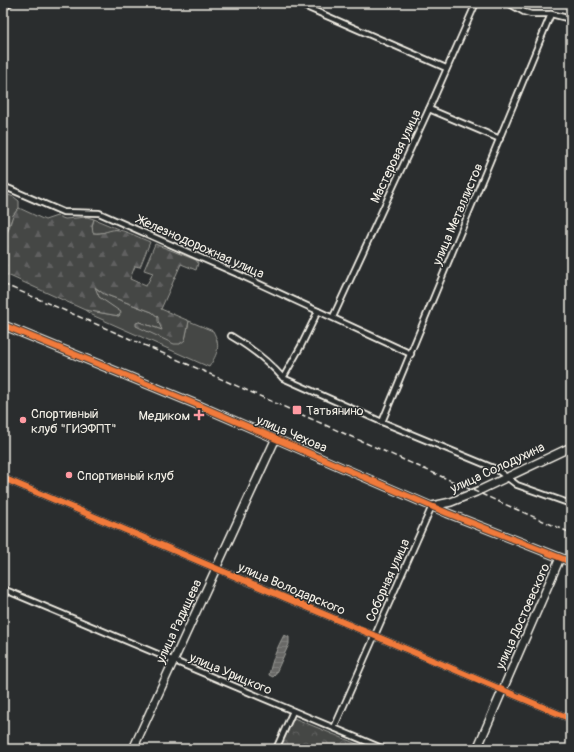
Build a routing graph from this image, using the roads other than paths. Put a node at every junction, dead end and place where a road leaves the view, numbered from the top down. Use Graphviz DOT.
graph roads {
  1 [pos="10,3"];
  2 [pos="297,3"];
  3 [pos="476,3"];
  4 [pos="508,3"];
  5 [pos="3,8"];
  6 [pos="551,14"];
  7 [pos="571,19"];
  8 [pos="446,68"];
  9 [pos="429,109"];
  10 [pos="500,139"];
  11 [pos="3,186"];
  12 [pos="318,311"];
  13 [pos="333,317"];
  14 [pos="3,326"];
  15 [pos="231,336"];
  16 [pos="411,354"];
  17 [pos="283,378"];
  18 [pos="382,422"];
  19 [pos="276,438"];
  20 [pos="571,446"];
  21 [pos="507,477"];
  22 [pos="3,478"];
  23 [pos="451,502"];
  24 [pos="571,504"];
  25 [pos="432,506"];
  26 [pos="448,513"];
  27 [pos="560,558"];
  28 [pos="571,562"];
  29 [pos="216,568"];
  30 [pos="3,589"];
  31 [pos="374,636"];
  32 [pos="173,661"];
  33 [pos="502,690"];
  34 [pos="293,711"];
  35 [pos="571,719"];
  36 [pos="334,728"];
  37 [pos="373,747"];
  38 [pos="133,749"];
  39 [pos="276,749"];
  40 [pos="384,749"];
  41 [pos="477,749"];
  1 -- 5 [label="street"];
  2 -- 8 [label="street"];
  3 -- 8 [label="street, Мастеровая улица"];
  4 -- 6 [label="street"];
  6 -- 7 [label="street"];
  6 -- 10 [label="street, улица Металлистов"];
  8 -- 9 [label="street, Мастеровая улица"];
  9 -- 10 [label="street"];
  9 -- 13 [label="street, Мастеровая улица"];
  10 -- 16 [label="street, улица Металлистов"];
  11 -- 12 [label="street, Железнодорожная улица"];
  12 -- 13 [label="street, Железнодорожная улица"];
  12 -- 17 [label="street"];
  13 -- 16 [label="street, Железнодорожная улица"];
  14 -- 19 [label="street, улица Чехова"];
  15 -- 17 [label="street"];
  16 -- 18 [label="street, улица Металлистов"];
  17 -- 18 [label="street"];
  18 -- 21 [label="street"];
  19 -- 25 [label="street, улица Чехова"];
  19 -- 29 [label="street, улица Радищева"];
  20 -- 21 [label="street, улица Солодухина"];
  21 -- 23 [label="street, улица Солодухина"];
  21 -- 24 [label="street"];
  22 -- 29 [label="street, улица Володарского"];
  23 -- 25 [label="street, улица Солодухина"];
  23 -- 26 [label="street"];
  25 -- 26 [label="street, улица Чехова"];
  25 -- 31 [label="street, Соборная улица"];
  26 -- 27 [label="street, улица Чехова"];
  27 -- 28 [label="street, улица Чехова"];
  27 -- 33 [label="street, улица Достоевского"];
  29 -- 31 [label="street, улица Володарского"];
  29 -- 32 [label="street, улица Радищева"];
  30 -- 32 [label="street, улица Урицкого"];
  31 -- 33 [label="street, улица Володарского"];
  31 -- 36 [label="street, Соборная улица"];
  32 -- 34 [label="street, улица Урицкого"];
  32 -- 38 [label="street, улица Радищева"];
  33 -- 35 [label="street, улица Володарского"];
  33 -- 41 [label="street, улица Достоевского"];
  34 -- 36 [label="street, улица Урицкого"];
  34 -- 39 [label="street"];
  36 -- 37 [label="street, улица Урицкого"];
  37 -- 40 [label="street, улица Урицкого"];
}
